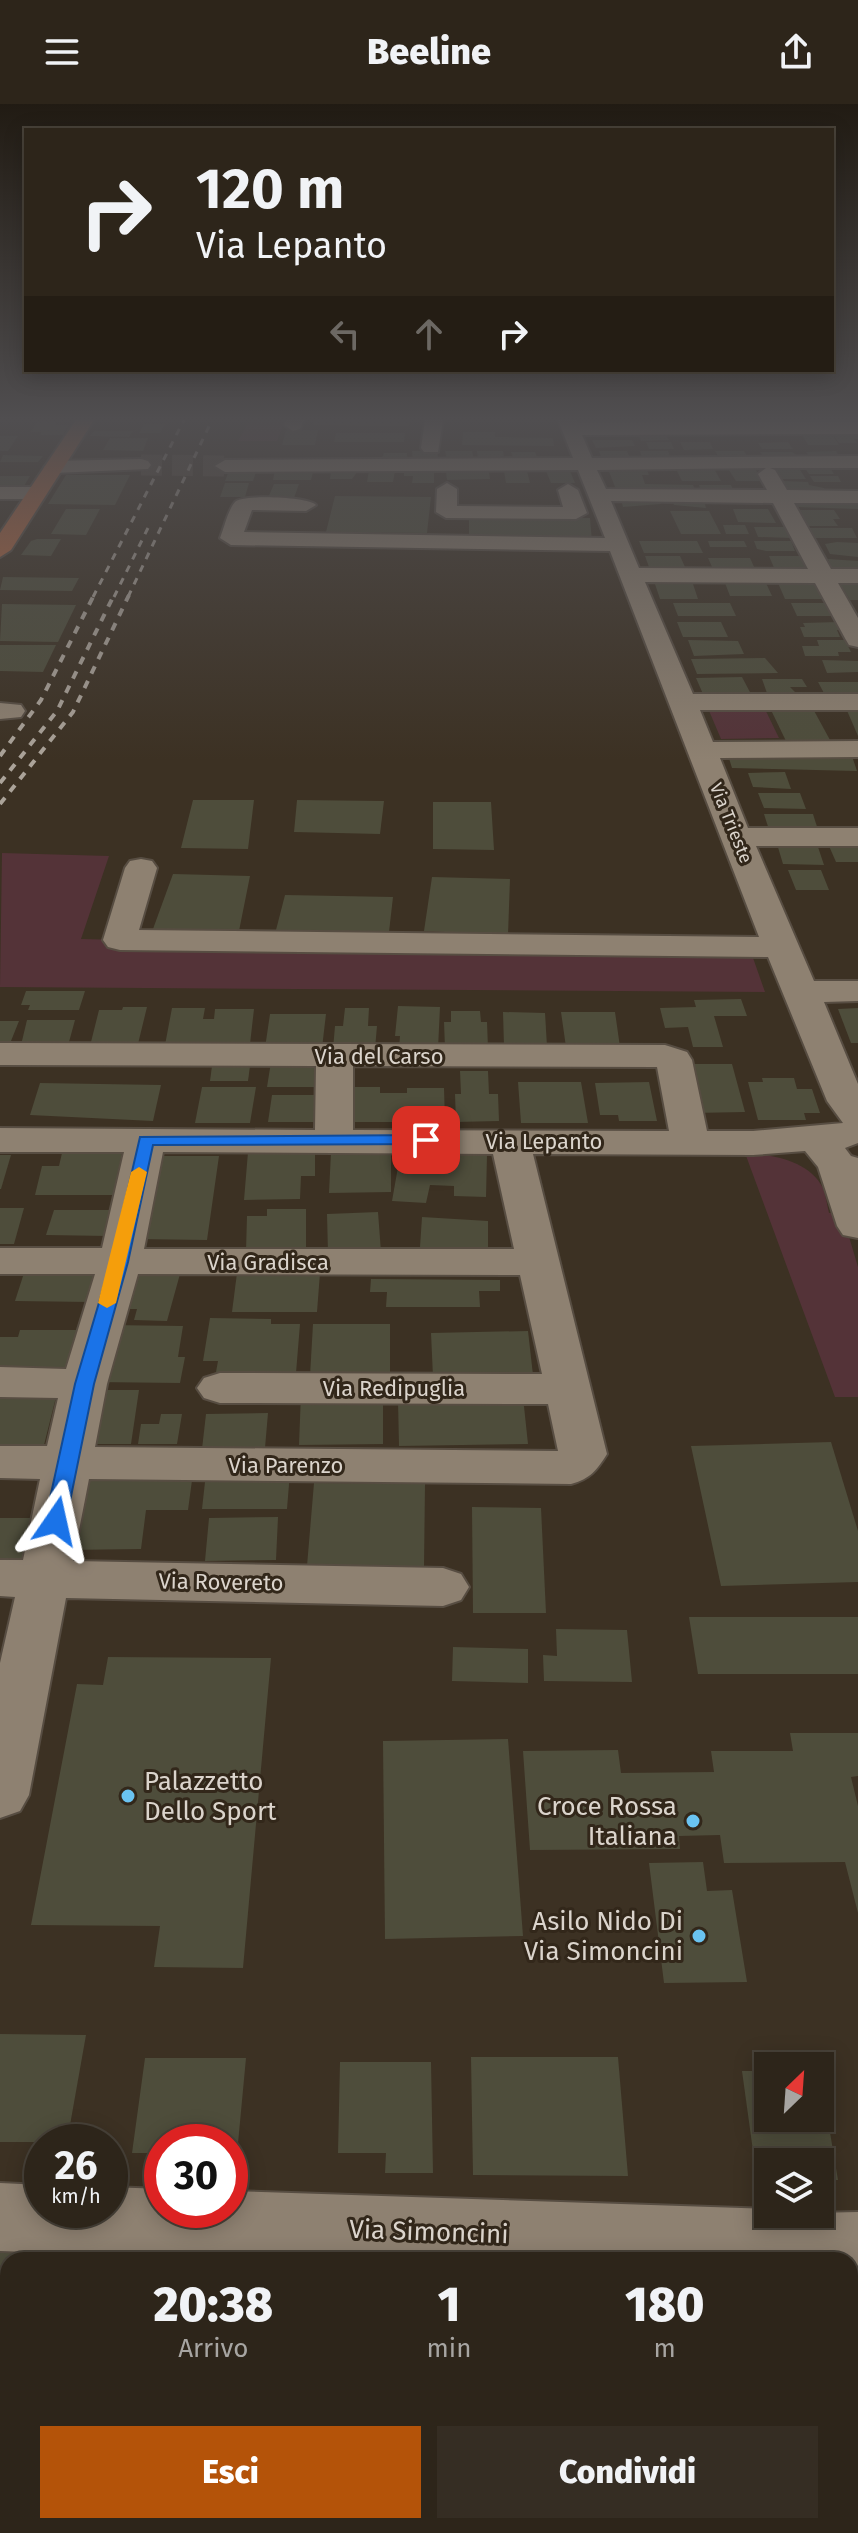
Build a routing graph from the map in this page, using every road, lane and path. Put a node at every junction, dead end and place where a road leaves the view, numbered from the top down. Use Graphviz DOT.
graph roads {
  1 [pos="233,533"];
  2 [pos="272,533"];
  3 [pos="302,533"];
  4 [pos="608,533"];
  5 [pos="800,533"];
  6 [pos="270,541"];
  7 [pos="300,541"];
  8 [pos="472,543"];
  9 [pos="618,545"];
  10 [pos="520,549"];
  11 [pos="630,575"];
  12 [pos="822,576"];
  13 [pos="858,576"];
  14 [pos="858,640"];
  15 [pos="683,702"];
  16 [pos="858,702"];
  17 [pos="858,749"];
  18 [pos="701,750"];
  19 [pos="737,837"];
  20 [pos="858,837"];
  21 [pos="141,868"];
  22 [pos="780,947"];
  23 [pos="858,991"];
  24 [pos="802,992"];
  25 [pos="0,1054"];
  26 [pos="335,1056"];
  27 [pos="844,1059"];
  28 [pos="845,1139"];
  29 [pos="0,1140"];
  30 [pos="334,1140"];
  31 [pos="146,1141"];
  32 [pos="510,1141"];
  33 [pos="690,1142"];
  34 [pos="858,1226"];
  35 [pos="0,1261"];
  36 [pos="120,1262"];
  37 [pos="537,1262"];
  38 [pos="0,1382"];
  39 [pos="84,1384"];
  40 [pos="220,1388"];
  41 [pos="567,1389"];
  42 [pos="0,1462"];
  43 [pos="67,1463"];
  44 [pos="22,1578"];
  45 [pos="443,1587"];
  46 [pos="11,1695"];
  47 [pos="0,1795"];
  48 [pos="0,2217"];
  49 [pos="858,2247"];
  1 -- 6 [label="street"];
  2 -- 6 [label="street"];
  3 -- 7 [label="street"];
  4 -- 9 [label="street, Via Trieste"];
  5 -- 12 [label="street"];
  6 -- 7 [label="street"];
  7 -- 8 [label="street"];
  8 -- 9 [label="street"];
  8 -- 10 [label="street"];
  9 -- 11 [label="street, Via Trieste"];
  11 -- 12 [label="street"];
  11 -- 15 [label="street, Via Trieste"];
  12 -- 13 [label="street"];
  12 -- 14 [label="street"];
  15 -- 16 [label="street"];
  15 -- 18 [label="street, Via Trieste"];
  17 -- 18 [label="street"];
  18 -- 19 [label="street, Via Trieste"];
  19 -- 20 [label="street"];
  19 -- 22 [label="street, Via Trieste"];
  21 -- 22 [label="street"];
  22 -- 24 [label="street, Via Trieste"];
  23 -- 24 [label="street"];
  24 -- 27 [label="street, Via Trieste"];
  25 -- 26 [label="street, Via del Carso"];
  26 -- 30 [label="street"];
  26 -- 33 [label="street, Via del Carso"];
  27 -- 28 [label="street, Via Trieste"];
  28 -- 33 [label="street, Via Lepanto"];
  28 -- 34 [label="street, Via Trieste"];
  29 -- 31 [label="street, Via Lepanto"];
  30 -- 31 [label="street, Via Lepanto"];
  30 -- 32 [label="street, Via Lepanto"];
  31 -- 36 [label="street"];
  32 -- 33 [label="street, Via Lepanto"];
  32 -- 37 [label="street"];
  35 -- 36 [label="street, Via Gradisca"];
  36 -- 37 [label="street, Via Gradisca"];
  36 -- 39 [label="street"];
  37 -- 41 [label="street"];
  38 -- 39 [label="street"];
  39 -- 43 [label="street"];
  40 -- 41 [label="street, Via Redipuglia"];
  41 -- 43 [label="street, Via Parenzo"];
  42 -- 43 [label="street, Via Parenzo"];
  43 -- 44 [label="street"];
  44 -- 45 [label="street, Via Rovereto"];
  44 -- 46 [label="street"];
  46 -- 47 [label="street"];
  48 -- 49 [label="street, Via Simoncini"];
}
